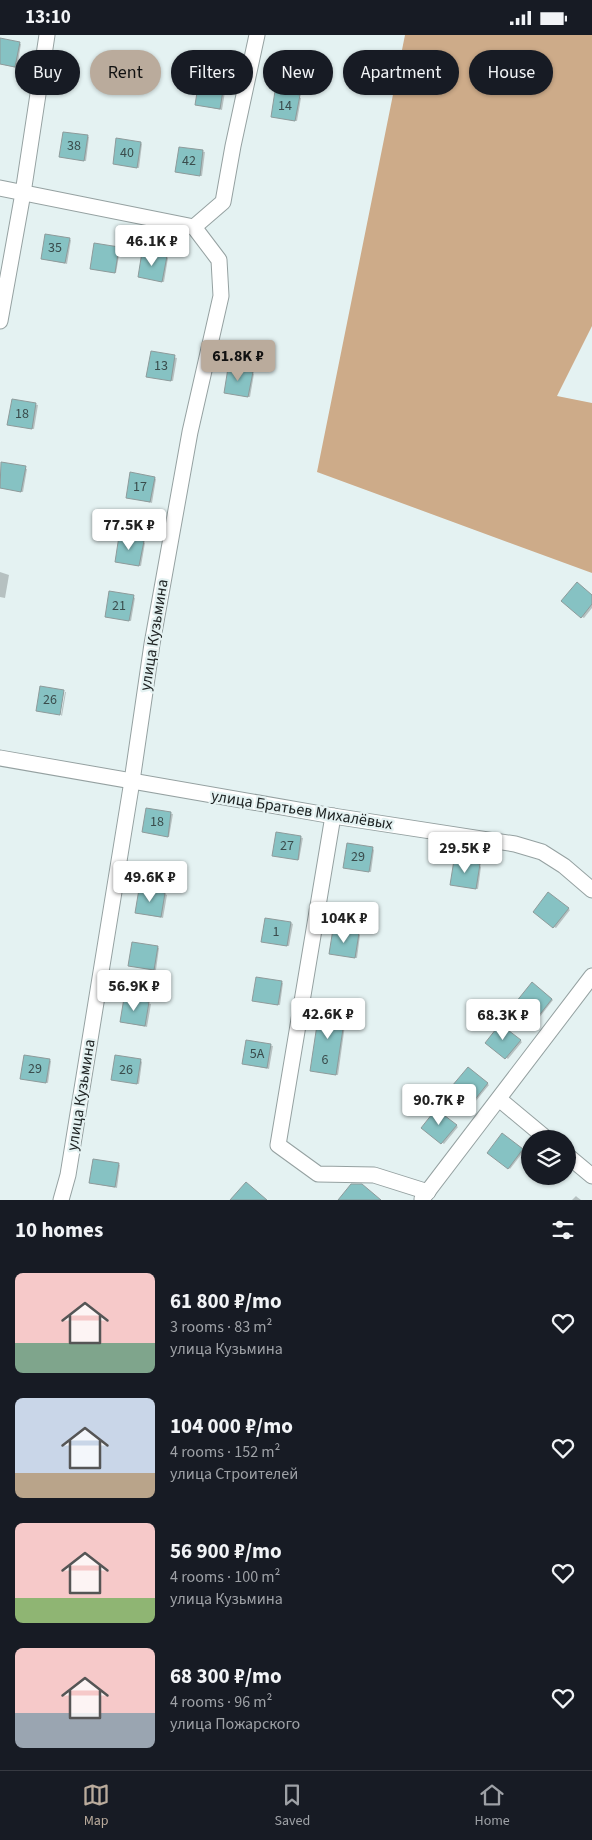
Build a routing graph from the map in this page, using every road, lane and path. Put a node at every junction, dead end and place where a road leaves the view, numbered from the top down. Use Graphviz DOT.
graph roads {
  1 [pos="47,35"];
  2 [pos="257,35"];
  3 [pos="0,188"];
  4 [pos="23,193"];
  5 [pos="194,227"];
  6 [pos="0,321"];
  7 [pos="0,758"];
  8 [pos="132,781"];
  9 [pos="333,816"];
  10 [pos="592,890"];
  11 [pos="592,976"];
  12 [pos="499,1099"];
  13 [pos="536,1130"];
  14 [pos="576,1163"];
  15 [pos="592,1176"];
  16 [pos="425,1196"];
  17 [pos="61,1200"];
  1 -- 4 [label="street"];
  2 -- 5 [label="street"];
  3 -- 4 [label="street"];
  4 -- 5 [label="street"];
  4 -- 6 [label="street"];
  5 -- 8 [label="street, улица Кузьмина"];
  7 -- 8 [label="street, улица Братьев Михалёвых"];
  8 -- 9 [label="street, улица Братьев Михалёвых"];
  8 -- 17 [label="street, улица Кузьмина"];
  9 -- 10 [label="street, улица Братьев Михалёвых"];
  9 -- 16 [label="street"];
  11 -- 12 [label="street"];
  12 -- 13 [label="street"];
  12 -- 16 [label="street"];
  14 -- 15 [label="street"];
}
